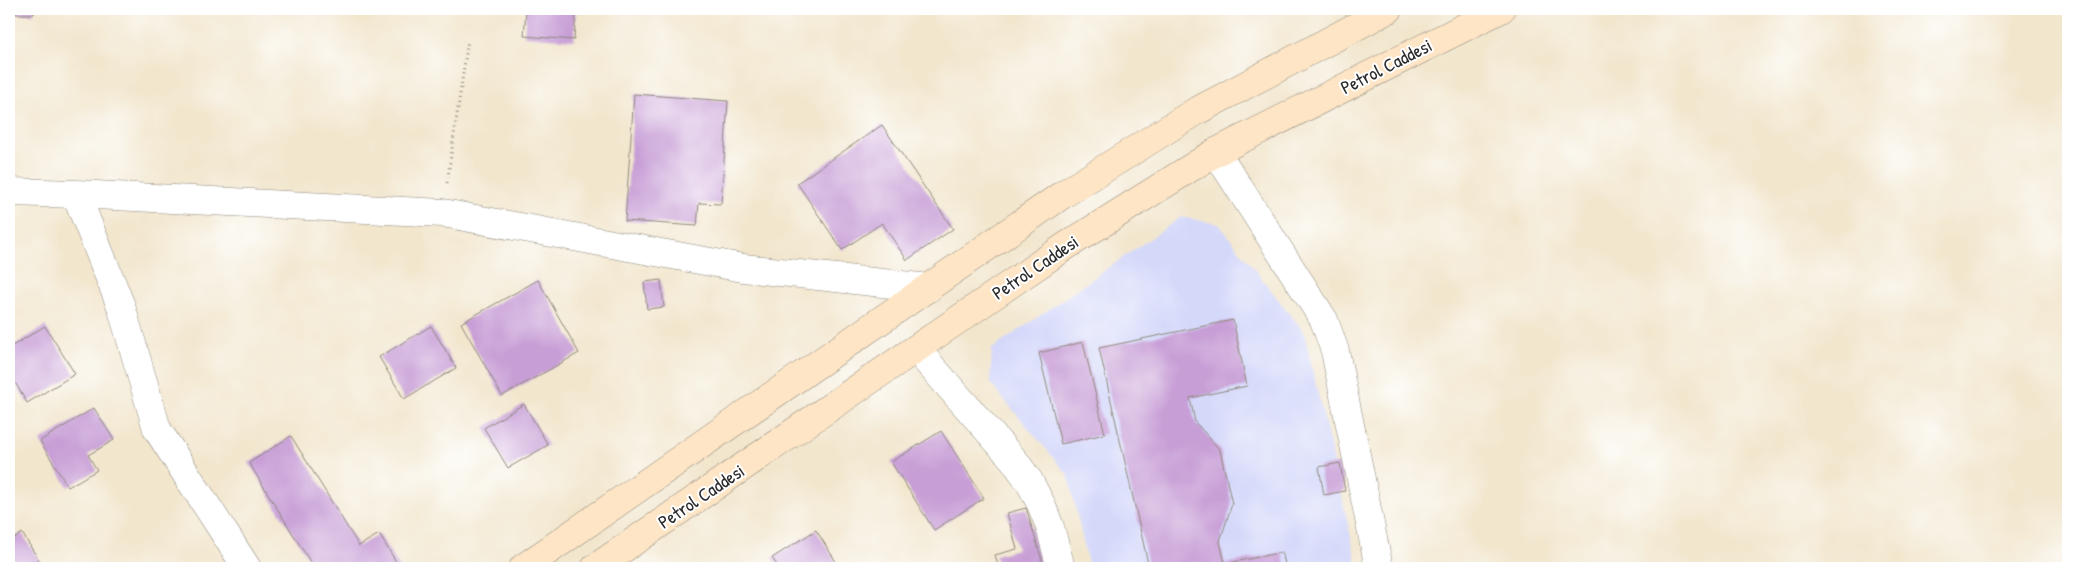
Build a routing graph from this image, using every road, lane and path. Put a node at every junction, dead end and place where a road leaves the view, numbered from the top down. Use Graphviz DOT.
graph roads {
  1 [pos="1389,9"];
  2 [pos="1501,9"];
  3 [pos="468,40"];
  4 [pos="1216,152"];
  5 [pos="9,192"];
  6 [pos="76,194"];
  7 [pos="443,213"];
  8 [pos="929,288"];
  9 [pos="916,349"];
  10 [pos="247,568"];
  11 [pos="523,568"];
  12 [pos="595,568"];
  13 [pos="1060,568"];
  14 [pos="1379,568"];
  1 -- 8 [label="main road"];
  2 -- 4 [label="main road, Petrol Caddesi"];
  3 -- 7 [label="path"];
  4 -- 9 [label="main road, Petrol Caddesi"];
  4 -- 14 [label="street"];
  5 -- 6 [label="street"];
  6 -- 7 [label="street"];
  6 -- 10 [label="street"];
  7 -- 8 [label="street"];
  8 -- 11 [label="main road"];
  9 -- 12 [label="main road, Petrol Caddesi"];
  9 -- 13 [label="street"];
}
